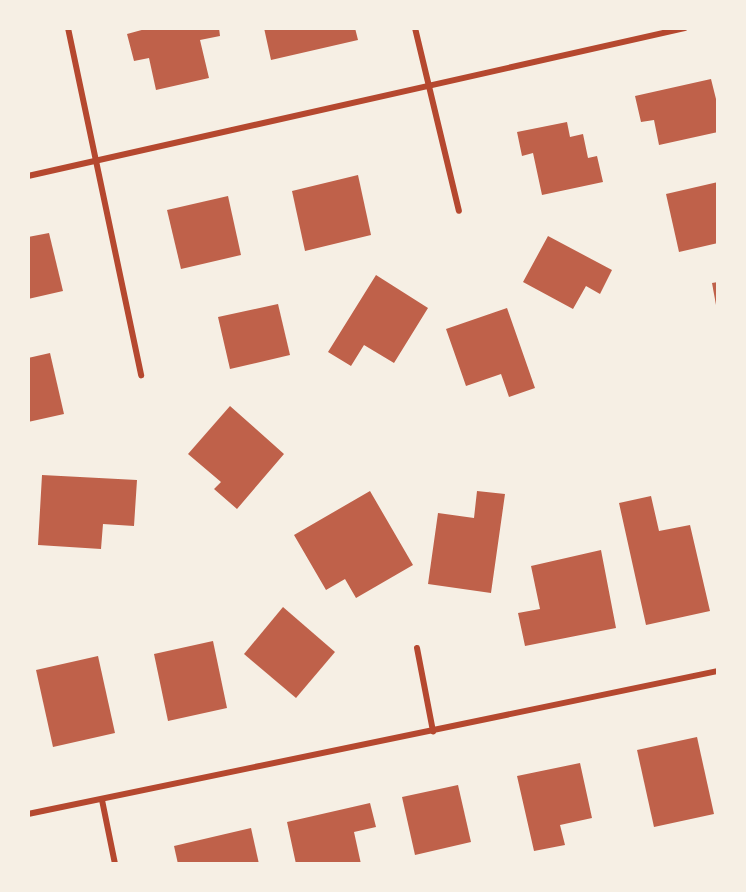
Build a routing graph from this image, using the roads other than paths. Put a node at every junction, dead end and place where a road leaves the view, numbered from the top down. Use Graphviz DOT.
graph roads {
  1 [pos="68,28"];
  2 [pos="415,28"];
  3 [pos="685,28"];
  4 [pos="430,86"];
  5 [pos="93,162"];
  6 [pos="28,176"];
  7 [pos="459,211"];
  8 [pos="141,375"];
  9 [pos="417,648"];
  10 [pos="717,671"];
  11 [pos="433,730"];
  12 [pos="102,800"];
  13 [pos="28,814"];
  14 [pos="115,864"];
  1 -- 5 [label="street"];
  2 -- 4 [label="street"];
  3 -- 4 [label="street"];
  4 -- 5 [label="street"];
  4 -- 7 [label="street"];
  5 -- 6 [label="street"];
  5 -- 8 [label="street"];
  9 -- 11 [label="street"];
  10 -- 11 [label="street"];
  11 -- 12 [label="street"];
  12 -- 13 [label="street"];
  12 -- 14 [label="street"];
}
